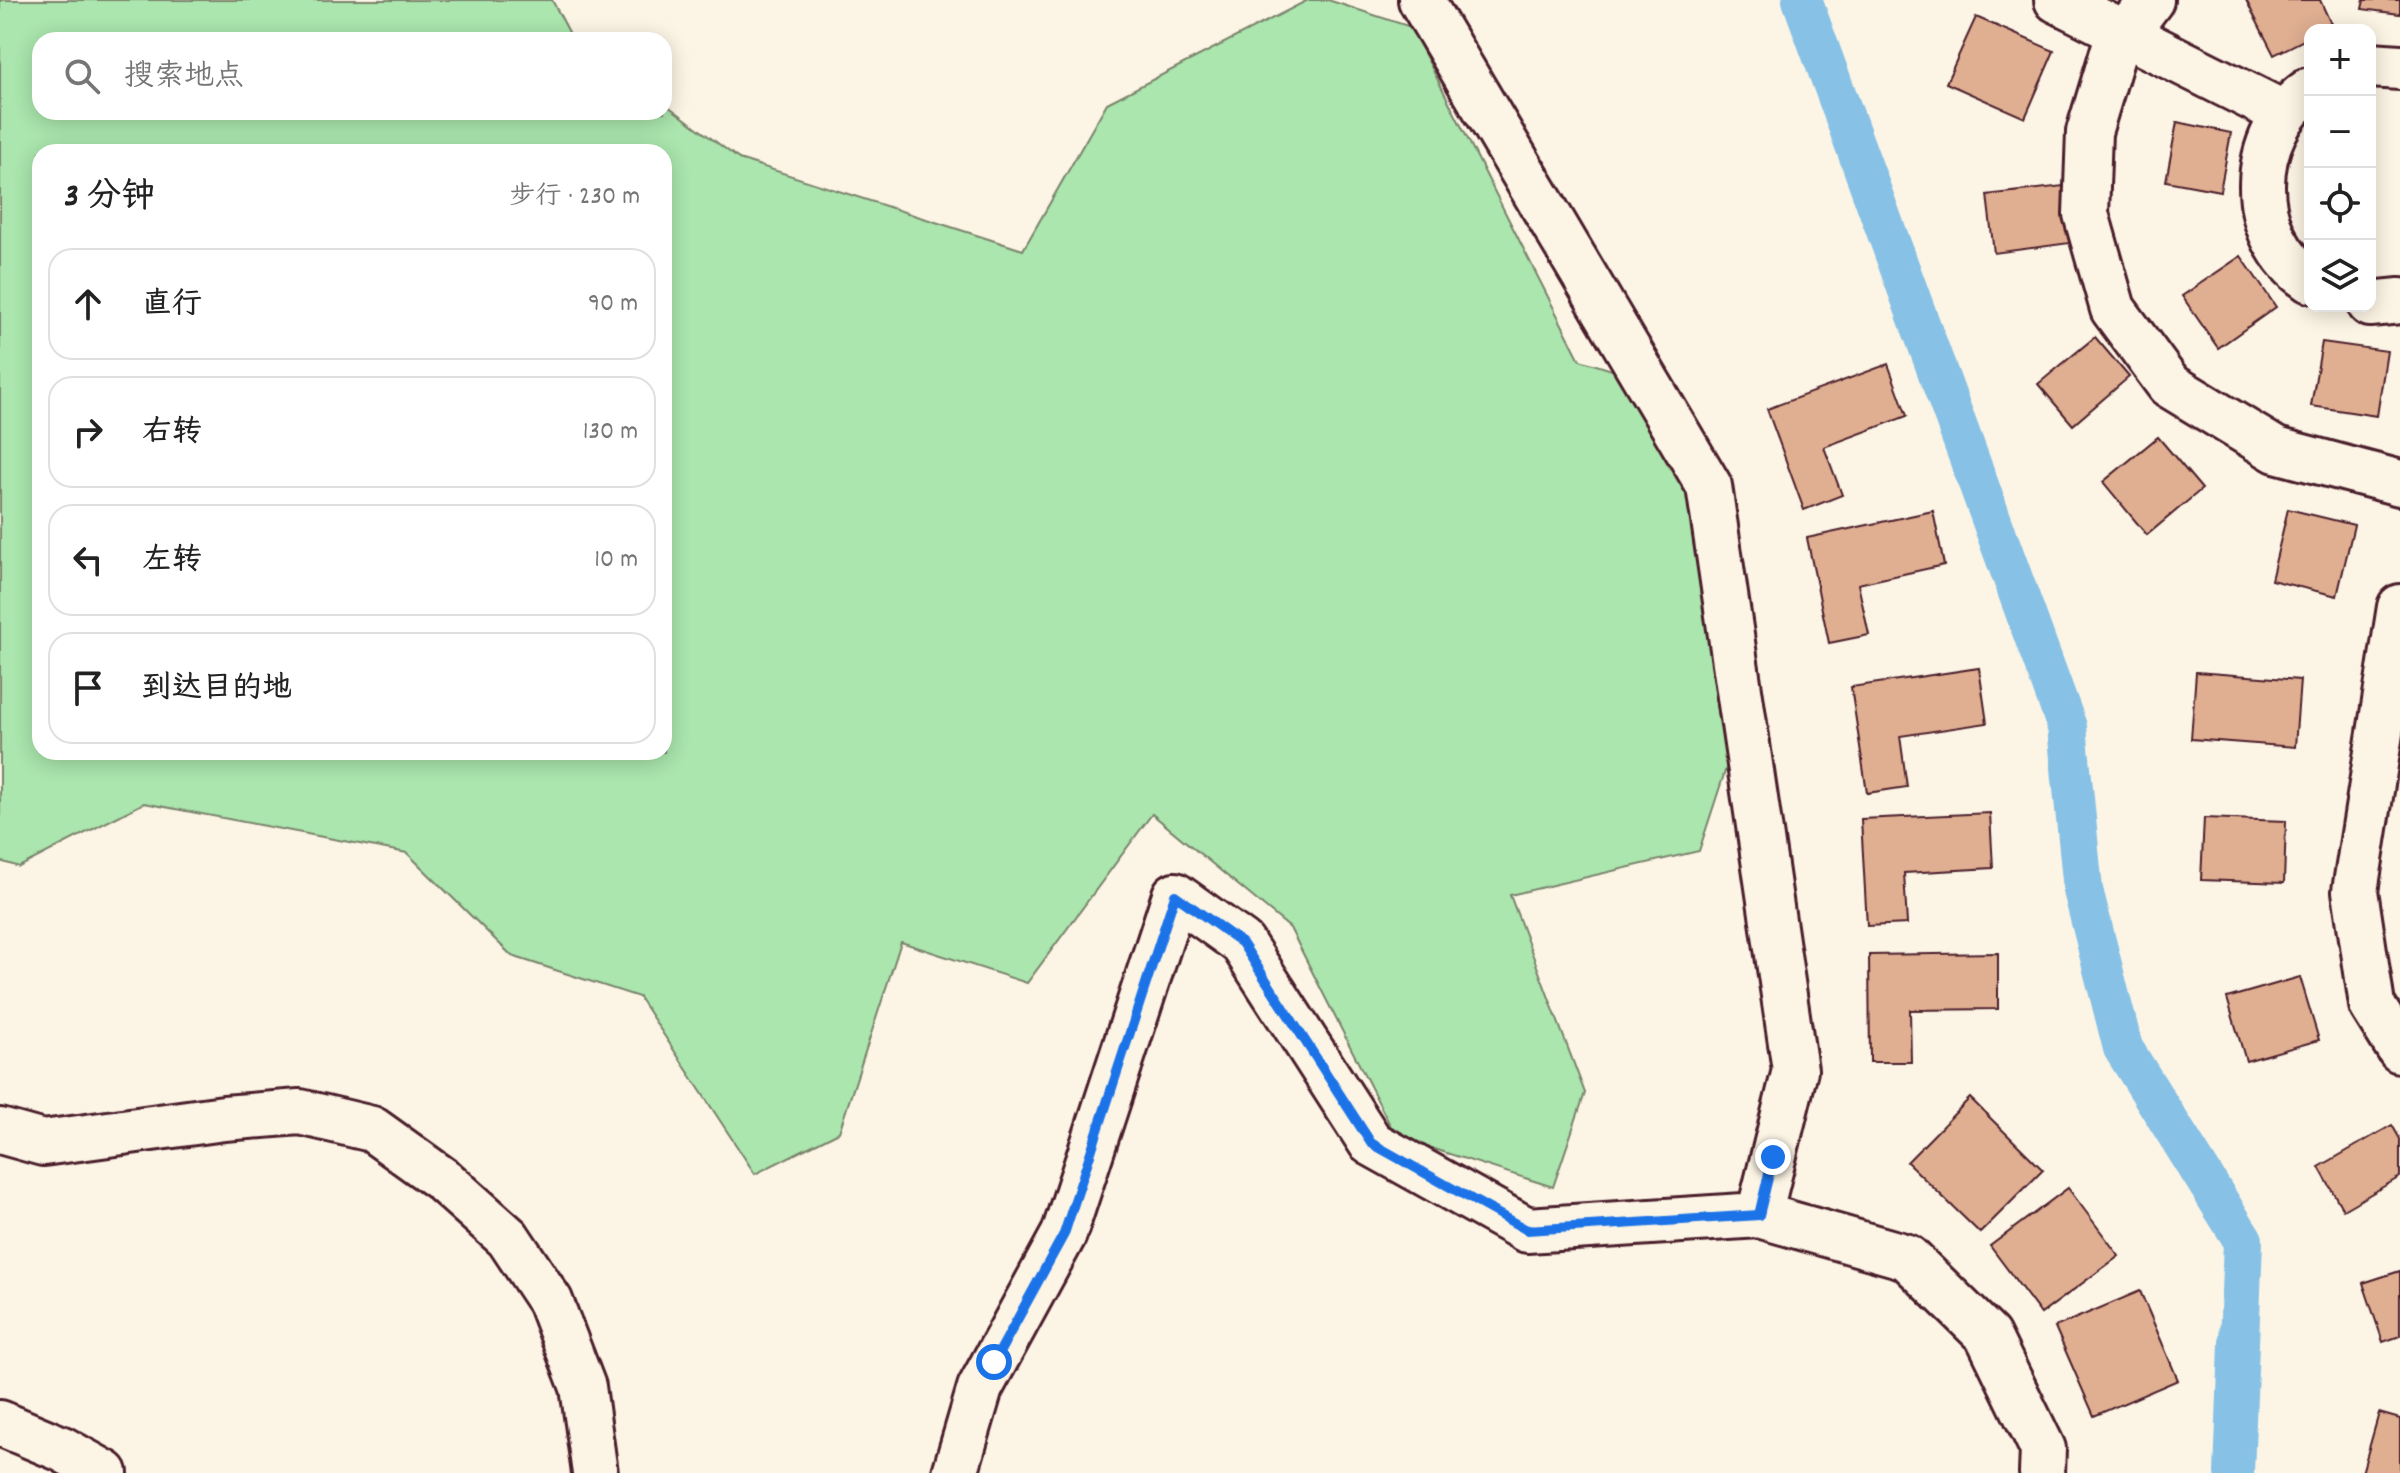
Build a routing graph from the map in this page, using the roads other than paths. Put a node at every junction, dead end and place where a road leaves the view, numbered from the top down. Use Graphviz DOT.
graph roads {
  1 [pos="1421,0"];
  2 [pos="2057,0"];
  3 [pos="2139,16"];
  4 [pos="2376,65"];
  5 [pos="2400,67"];
  6 [pos="2298,102"];
  7 [pos="2304,276"];
  8 [pos="2400,301"];
  9 [pos="2376,303"];
  10 [pos="2400,483"];
  11 [pos="2400,607"];
  12 [pos="2400,1050"];
  13 [pos="0,1131"];
  14 [pos="1759,1215"];
  15 [pos="0,1423"];
  16 [pos="105,1473"];
  17 [pos="595,1473"];
  18 [pos="955,1473"];
  19 [pos="2042,1473"];
  1 -- 14 [label="street"];
  2 -- 3 [label="street"];
  3 -- 6 [label="street"];
  3 -- 10 [label="street"];
  4 -- 5 [label="street"];
  6 -- 7 [label="street"];
  8 -- 9 [label="street"];
  11 -- 12 [label="street"];
  13 -- 17 [label="street"];
  14 -- 18 [label="street"];
  14 -- 19 [label="street"];
  15 -- 16 [label="street"];
}
